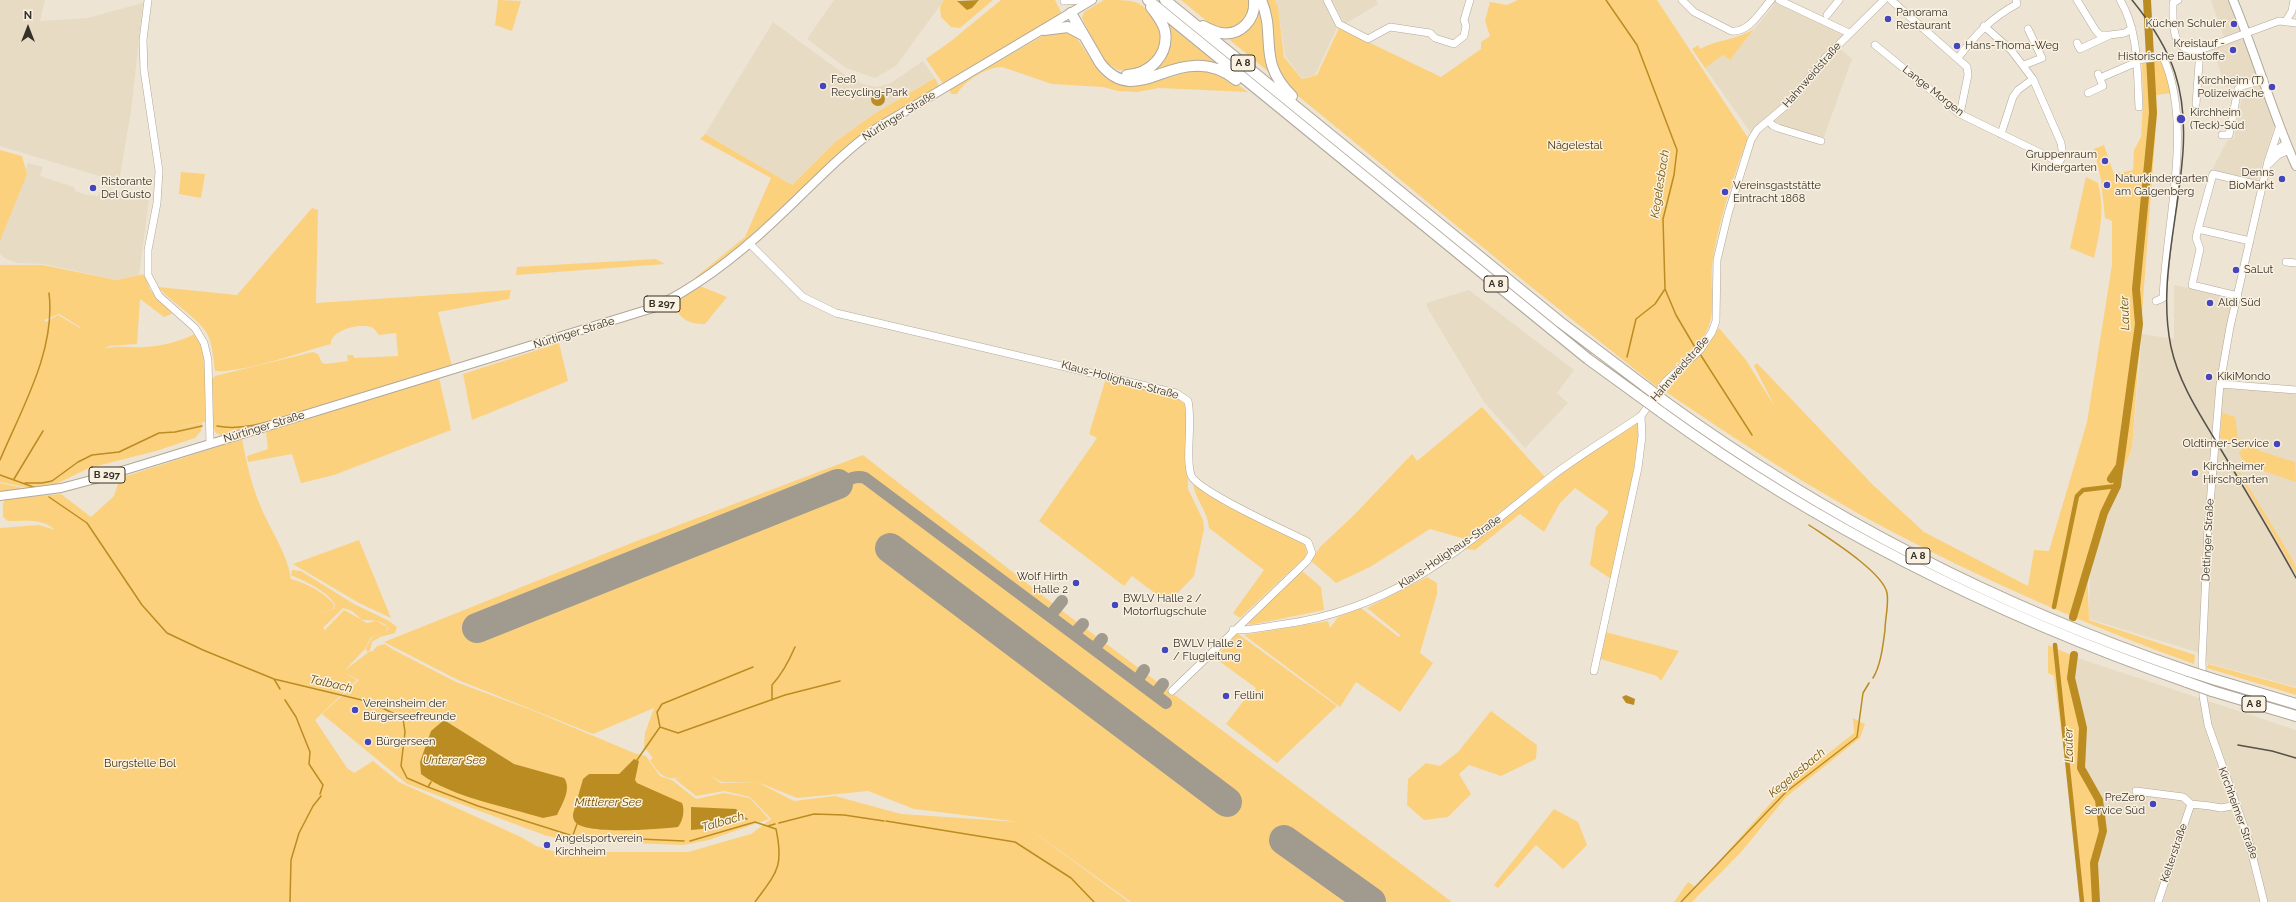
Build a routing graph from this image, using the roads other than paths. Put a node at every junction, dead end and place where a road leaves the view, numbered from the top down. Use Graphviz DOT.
graph roads {
  1 [pos="148,0"];
  2 [pos="1085,0"];
  3 [pos="1092,0"];
  4 [pos="1147,0"];
  5 [pos="1165,0"];
  6 [pos="1254,0"];
  7 [pos="1261,0"];
  8 [pos="1327,0"];
  9 [pos="1470,0"];
  10 [pos="1682,0"];
  11 [pos="1771,0"];
  12 [pos="1779,0"];
  13 [pos="1839,0"];
  14 [pos="1884,0"];
  15 [pos="1891,0"];
  16 [pos="2077,0"];
  17 [pos="2120,0"];
  18 [pos="2178,0"];
  19 [pos="2231,0"];
  20 [pos="2294,0"];
  21 [pos="1064,1"];
  22 [pos="2016,2"];
  23 [pos="1071,13"];
  24 [pos="1827,15"];
  25 [pos="1189,19"];
  26 [pos="2286,21"];
  27 [pos="2296,22"];
  28 [pos="1984,26"];
  29 [pos="2132,28"];
  30 [pos="2028,29"];
  31 [pos="1044,30"];
  32 [pos="1850,33"];
  33 [pos="2247,33"];
  34 [pos="1083,35"];
  35 [pos="2110,36"];
  36 [pos="2076,43"];
  37 [pos="1876,45"];
  38 [pos="2200,50"];
  39 [pos="1958,58"];
  40 [pos="2139,60"];
  41 [pos="1100,63"];
  42 [pos="2024,65"];
  43 [pos="2033,79"];
  44 [pos="2264,80"];
  45 [pos="1251,84"];
  46 [pos="2088,93"];
  47 [pos="2196,104"];
  48 [pos="1296,106"];
  49 [pos="2139,107"];
  50 [pos="1960,114"];
  51 [pos="1767,122"];
  52 [pos="2279,128"];
  53 [pos="2001,134"];
  54 [pos="2222,135"];
  55 [pos="1821,141"];
  56 [pos="2287,147"];
  57 [pos="2271,154"];
  58 [pos="2296,166"];
  59 [pos="2267,168"];
  60 [pos="2264,186"];
  61 [pos="2198,228"];
  62 [pos="2250,241"];
  63 [pos="749,243"];
  64 [pos="2286,262"];
  65 [pos="2296,263"];
  66 [pos="2238,296"];
  67 [pos="2156,301"];
  68 [pos="2220,384"];
  69 [pos="2296,390"];
  70 [pos="1641,416"];
  71 [pos="210,443"];
  72 [pos="0,496"];
  73 [pos="1234,630"];
  74 [pos="1594,670"];
  75 [pos="1172,691"];
  76 [pos="2296,704"];
  77 [pos="2296,716"];
  78 [pos="2208,725"];
  79 [pos="2136,791"];
  80 [pos="2191,804"];
  81 [pos="2236,805"];
  82 [pos="2158,902"];
  83 [pos="2264,902"];
  1 -- 71 [label="street"];
  2 -- 21 [label="street"];
  3 -- 23 [label="main road, Nürtinger Straße / B 297"];
  4 -- 41 [label="highway"];
  4 -- 45 [label="highway, A 8"];
  5 -- 25 [label="highway, A 8"];
  6 -- 25 [label="highway"];
  7 -- 48 [label="highway"];
  8 -- 9 [label="street"];
  10 -- 11 [label="street"];
  12 -- 32 [label="street"];
  13 -- 24 [label="street"];
  14 -- 32 [label="street, Hahnweidstraße"];
  15 -- 39 [label="street"];
  16 -- 35 [label="street"];
  17 -- 29 [label="street"];
  18 -- 38 [label="street"];
  19 -- 33 [label="main road"];
  20 -- 26 [label="street"];
  21 -- 23 [label="street"];
  22 -- 28 [label="street"];
  23 -- 31 [label="main road, Nürtinger Straße / B 297"];
  23 -- 34 [label="highway"];
  25 -- 48 [label="highway, A 8"];
  26 -- 27 [label="street"];
  26 -- 33 [label="street"];
  28 -- 39 [label="street"];
  28 -- 42 [label="street"];
  29 -- 35 [label="street"];
  29 -- 40 [label="street"];
  30 -- 42 [label="street"];
  31 -- 34 [label="highway"];
  31 -- 63 [label="main road, Nürtinger Straße / B 297"];
  32 -- 51 [label="street, Hahnweidstraße"];
  33 -- 38 [label="street"];
  33 -- 44 [label="main road"];
  34 -- 41 [label="highway"];
  35 -- 36 [label="street"];
  37 -- 50 [label="street, Lange Morgen"];
  38 -- 47 [label="street"];
  39 -- 50 [label="street"];
  40 -- 46 [label="street"];
  40 -- 49 [label="street"];
  40 -- 67 [label="street"];
  41 -- 45 [label="highway"];
  42 -- 43 [label="street"];
  43 -- 53 [label="street"];
  43 -- 53 [label="street, Lange Morgen"];
  44 -- 52 [label="main road"];
  44 -- 54 [label="street"];
  45 -- 77 [label="highway, A 8, bridge"];
  48 -- 76 [label="highway, A 8, bridge"];
  50 -- 53 [label="street, Lange Morgen"];
  51 -- 55 [label="street"];
  51 -- 70 [label="street, Hahnweidstraße"];
  52 -- 56 [label="main road"];
  52 -- 57 [label="street, Dettinger Straße"];
  56 -- 57 [label="street"];
  56 -- 58 [label="main road"];
  56 -- 59 [label="street"];
  57 -- 59 [label="street, Dettinger Straße"];
  59 -- 60 [label="street, Dettinger Straße"];
  60 -- 61 [label="street"];
  60 -- 62 [label="street, Dettinger Straße"];
  61 -- 62 [label="street"];
  61 -- 66 [label="street"];
  62 -- 66 [label="street, Dettinger Straße"];
  63 -- 71 [label="main road, Nürtinger Straße / B 297"];
  63 -- 73 [label="street, Klaus-Holighaus-Straße"];
  64 -- 65 [label="street"];
  66 -- 68 [label="street, Dettinger Straße"];
  68 -- 69 [label="street"];
  68 -- 78 [label="street, Dettinger Straße"];
  70 -- 73 [label="street, Klaus-Holighaus-Straße"];
  70 -- 74 [label="street"];
  71 -- 72 [label="main road, Nürtinger Straße / B 297"];
  73 -- 75 [label="street, Klaus-Holighaus-Straße"];
  78 -- 81 [label="street, Kirchheimer Straße"];
  79 -- 80 [label="street"];
  80 -- 81 [label="street"];
  80 -- 82 [label="street, Kelterstraße"];
  81 -- 83 [label="street, Kirchheimer Straße"];
}
